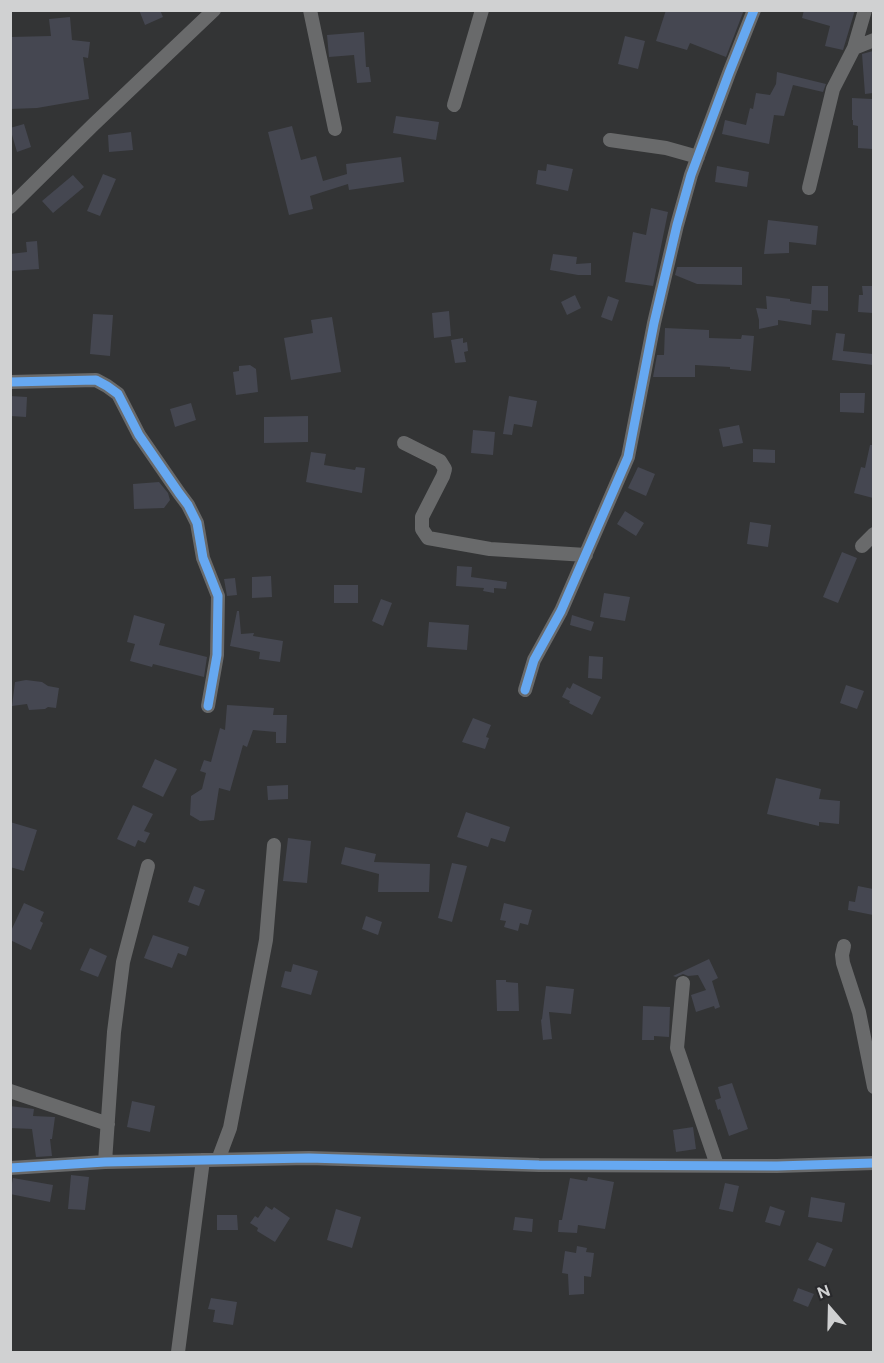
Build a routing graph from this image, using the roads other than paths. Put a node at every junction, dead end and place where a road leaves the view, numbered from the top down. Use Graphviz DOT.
graph roads {
  1 [pos="214,10"];
  2 [pos="310,10"];
  3 [pos="482,10"];
  4 [pos="754,10"];
  5 [pos="867,10"];
  6 [pos="873,13"];
  7 [pos="873,40"];
  8 [pos="854,48"];
  9 [pos="454,105"];
  10 [pos="335,129"];
  11 [pos="610,141"];
  12 [pos="698,157"];
  13 [pos="809,188"];
  14 [pos="10,207"];
  15 [pos="10,382"];
  16 [pos="404,443"];
  17 [pos="873,534"];
  18 [pos="862,546"];
  19 [pos="586,555"];
  20 [pos="525,690"];
  21 [pos="208,706"];
  22 [pos="274,844"];
  23 [pos="148,866"];
  24 [pos="844,946"];
  25 [pos="683,983"];
  26 [pos="873,1087"];
  27 [pos="10,1091"];
  28 [pos="108,1124"];
  29 [pos="203,1160"];
  30 [pos="218,1160"];
  31 [pos="105,1162"];
  32 [pos="873,1163"];
  33 [pos="717,1165"];
  34 [pos="10,1168"];
  35 [pos="178,1353"];
  1 -- 14 [label="street"];
  2 -- 10 [label="street"];
  3 -- 9 [label="street"];
  4 -- 12 [label="street"];
  5 -- 6 [label="street"];
  5 -- 8 [label="street"];
  7 -- 8 [label="street"];
  8 -- 13 [label="street"];
  11 -- 12 [label="street"];
  12 -- 19 [label="street"];
  15 -- 21 [label="street"];
  16 -- 19 [label="street"];
  17 -- 18 [label="street"];
  19 -- 20 [label="street"];
  22 -- 30 [label="street"];
  23 -- 28 [label="street"];
  24 -- 26 [label="street"];
  25 -- 33 [label="street"];
  27 -- 28 [label="street"];
  28 -- 31 [label="street"];
  29 -- 30 [label="street"];
  29 -- 31 [label="street"];
  29 -- 35 [label="street"];
  30 -- 33 [label="street"];
  31 -- 34 [label="street"];
  32 -- 33 [label="street"];
}
